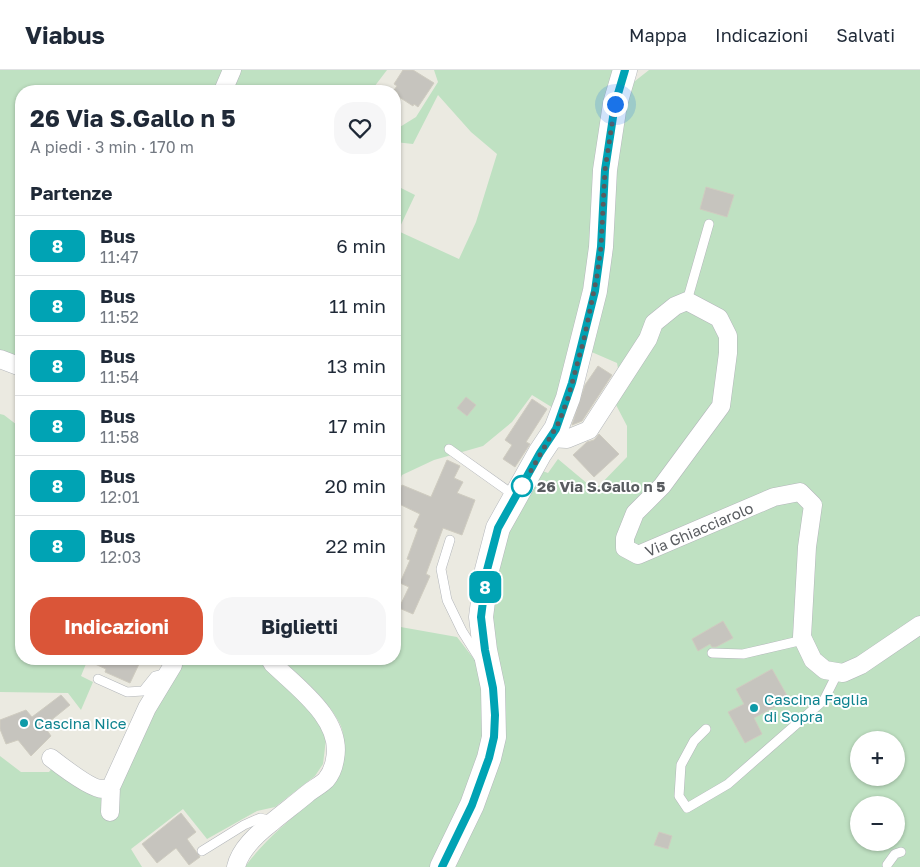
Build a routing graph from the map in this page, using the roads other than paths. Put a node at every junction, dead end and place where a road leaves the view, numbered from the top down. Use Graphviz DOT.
graph roads {
  1 [pos="232,70"];
  2 [pos="625,75"];
  3 [pos="226,85"];
  4 [pos="710,224"];
  5 [pos="687,301"];
  6 [pos="0,359"];
  7 [pos="15,365"];
  8 [pos="554,430"];
  9 [pos="449,449"];
  10 [pos="522,468"];
  11 [pos="516,497"];
  12 [pos="450,540"];
  13 [pos="920,625"];
  14 [pos="803,640"];
  15 [pos="712,653"];
  16 [pos="274,665"];
  17 [pos="171,666"];
  18 [pos="488,666"];
  19 [pos="838,672"];
  20 [pos="98,679"];
  21 [pos="706,729"];
  22 [pos="51,758"];
  23 [pos="111,787"];
  24 [pos="110,812"];
  25 [pos="274,821"];
  26 [pos="202,851"];
  27 [pos="901,852"];
  28 [pos="887,865"];
  29 [pos="236,867"];
  30 [pos="442,867"];
  1 -- 3 [label="street"];
  2 -- 8 [label="street"];
  4 -- 5 [label="lane"];
  5 -- 8 [label="street"];
  5 -- 14 [label="street, Via Ghiacciarolo"];
  6 -- 7 [label="street"];
  8 -- 10 [label="lane"];
  8 -- 11 [label="street"];
  9 -- 11 [label="lane"];
  11 -- 18 [label="street"];
  12 -- 18 [label="lane"];
  13 -- 19 [label="street"];
  14 -- 15 [label="lane"];
  14 -- 19 [label="street, Via Ghiacciarolo"];
  16 -- 25 [label="street"];
  17 -- 20 [label="lane"];
  17 -- 23 [label="street"];
  18 -- 30 [label="street"];
  19 -- 21 [label="lane"];
  22 -- 23 [label="street"];
  23 -- 24 [label="street"];
  25 -- 26 [label="lane"];
  25 -- 29 [label="street"];
  27 -- 28 [label="lane"];
}
